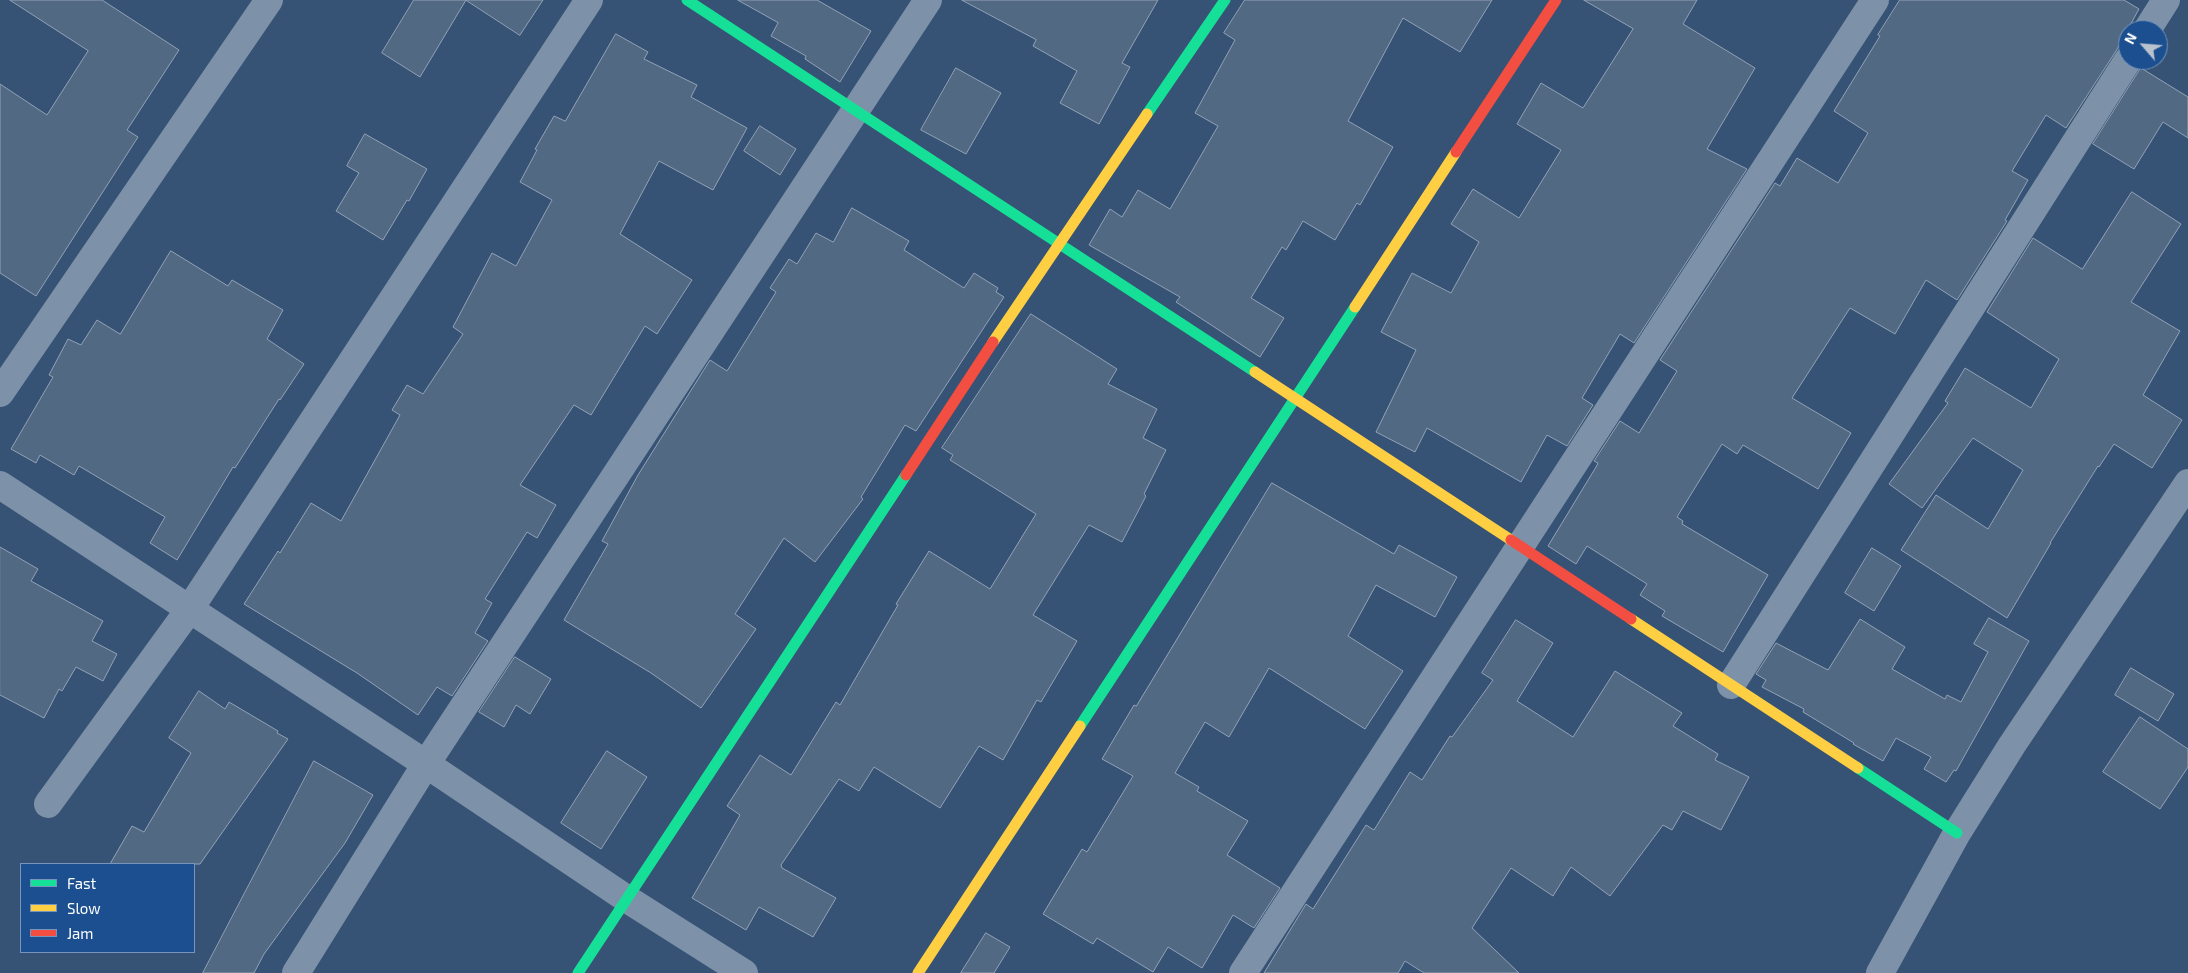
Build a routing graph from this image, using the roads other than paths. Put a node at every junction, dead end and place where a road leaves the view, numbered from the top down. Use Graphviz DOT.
graph roads {
  1 [pos="269,0"];
  2 [pos="589,0"];
  3 [pos="687,0"];
  4 [pos="928,0"];
  5 [pos="1225,0"];
  6 [pos="1556,0"];
  7 [pos="1875,0"];
  8 [pos="2166,0"];
  9 [pos="2153,20"];
  10 [pos="2122,70"];
  11 [pos="856,111"];
  12 [pos="1058,244"];
  13 [pos="0,393"];
  14 [pos="1294,399"];
  15 [pos="2188,482"];
  16 [pos="0,485"];
  17 [pos="1519,546"];
  18 [pos="189,610"];
  19 [pos="1731,685"];
  20 [pos="426,764"];
  21 [pos="48,804"];
  22 [pos="1957,833"];
  23 [pos="627,899"];
  24 [pos="296,973"];
  25 [pos="578,973"];
  26 [pos="744,973"];
  27 [pos="918,973"];
  28 [pos="1243,973"];
  29 [pos="1880,973"];
  1 -- 13 [label="street"];
  2 -- 18 [label="street"];
  3 -- 11 [label="street"];
  4 -- 11 [label="street"];
  5 -- 12 [label="street"];
  6 -- 14 [label="street"];
  7 -- 17 [label="street"];
  8 -- 9 [label="street"];
  10 -- 19 [label="street"];
  11 -- 12 [label="street"];
  11 -- 20 [label="street"];
  12 -- 14 [label="street"];
  12 -- 23 [label="street"];
  14 -- 17 [label="street"];
  14 -- 27 [label="street"];
  15 -- 22 [label="street"];
  16 -- 18 [label="street"];
  17 -- 19 [label="street"];
  17 -- 28 [label="street"];
  18 -- 20 [label="street"];
  18 -- 21 [label="street"];
  19 -- 22 [label="street"];
  20 -- 23 [label="street"];
  20 -- 24 [label="street"];
  22 -- 29 [label="street"];
  23 -- 25 [label="street"];
  23 -- 26 [label="street"];
}
